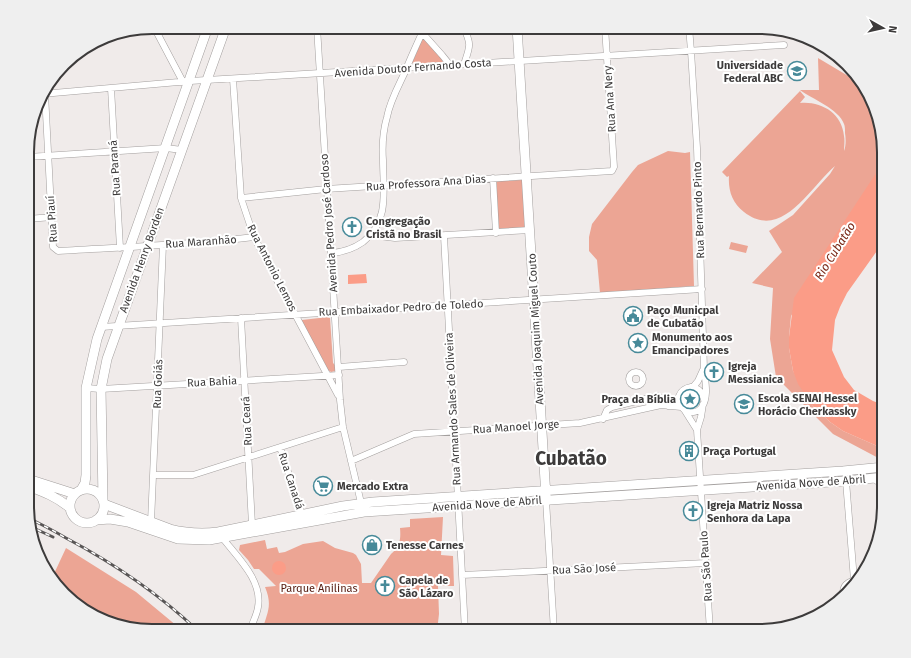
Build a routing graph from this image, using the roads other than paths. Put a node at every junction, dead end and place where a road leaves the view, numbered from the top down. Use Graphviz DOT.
graph roads {
  1 [pos="158,34"];
  2 [pos="205,34"];
  3 [pos="223,34"];
  4 [pos="317,34"];
  5 [pos="422,34"];
  6 [pos="423,34"];
  7 [pos="466,34"];
  8 [pos="517,34"];
  9 [pos="605,34"];
  10 [pos="690,34"];
  11 [pos="784,45"];
  12 [pos="691,51"];
  13 [pos="606,56"];
  14 [pos="519,61"];
  15 [pos="464,64"];
  16 [pos="450,65"];
  17 [pos="406,68"];
  18 [pos="319,74"];
  19 [pos="233,79"];
  20 [pos="186,81"];
  21 [pos="206,81"];
  22 [pos="111,88"];
  23 [pos="50,93"];
  24 [pos="44,105"];
  25 [pos="166,148"];
  26 [pos="182,150"];
  27 [pos="114,151"];
  28 [pos="48,156"];
  29 [pos="34,157"];
  30 [pos="612,171"];
  31 [pos="526,177"];
  32 [pos="493,178"];
  33 [pos="384,186"];
  34 [pos="326,189"];
  35 [pos="241,198"];
  36 [pos="52,217"];
  37 [pos="34,218"];
  38 [pos="530,230"];
  39 [pos="496,233"];
  40 [pos="371,235"];
  41 [pos="444,236"];
  42 [pos="254,237"];
  43 [pos="163,245"];
  44 [pos="148,246"];
  45 [pos="125,247"];
  46 [pos="332,253"];
  47 [pos="702,289"];
  48 [pos="534,300"];
  49 [pos="447,305"];
  50 [pos="335,312"];
  51 [pos="295,315"];
  52 [pos="241,318"];
  53 [pos="160,323"];
  54 [pos="118,325"];
  55 [pos="101,326"];
  56 [pos="404,362"];
  57 [pos="339,367"];
  58 [pos="704,369"];
  59 [pos="339,374"];
  60 [pos="327,375"];
  61 [pos="245,380"];
  62 [pos="158,385"];
  63 [pos="636,386"];
  64 [pos="693,387"];
  65 [pos="86,388"];
  66 [pos="101,389"];
  67 [pos="679,398"];
  68 [pos="340,400"];
  69 [pos="638,400"];
  70 [pos="703,402"];
  71 [pos="665,404"];
  72 [pos="683,409"];
  73 [pos="603,419"];
  74 [pos="541,425"];
  75 [pos="343,427"];
  76 [pos="697,430"];
  77 [pos="454,431"];
  78 [pos="280,447"];
  79 [pos="249,457"];
  80 [pos="351,461"];
  81 [pos="877,468"];
  82 [pos="854,470"];
  83 [pos="154,475"];
  84 [pos="877,478"];
  85 [pos="874,479"];
  86 [pos="700,480"];
  87 [pos="34,481"];
  88 [pos="846,481"];
  89 [pos="877,481"];
  90 [pos="34,488"];
  91 [pos="701,490"];
  92 [pos="78,492"];
  93 [pos="545,495"];
  94 [pos="458,501"];
  95 [pos="103,502"];
  96 [pos="362,507"];
  97 [pos="70,508"];
  98 [pos="302,515"];
  99 [pos="96,520"];
  100 [pos="151,522"];
  101 [pos="252,525"];
  102 [pos="220,535"];
  103 [pos="706,563"];
  104 [pos="550,570"];
  105 [pos="462,575"];
  106 [pos="854,576"];
  107 [pos="252,624"];
  108 [pos="465,624"];
  109 [pos="553,624"];
  110 [pos="710,624"];
  1 -- 20 [label="street"];
  2 -- 20 [label="main road, Avenida Henry Borden"];
  3 -- 21 [label="main road, Avenida Henry Borden"];
  4 -- 18 [label="street, Avenida Pedro José Cardoso"];
  5 -- 17 [label="street"];
  6 -- 16 [label="street"];
  7 -- 15 [label="street"];
  8 -- 14 [label="main road, Avenida Joaquim Miguel Couto"];
  9 -- 13 [label="street, Rua Ana Nery"];
  10 -- 12 [label="street, Rua Bernardo Pinto"];
  11 -- 12 [label="street, Avenida Doutor Fernando Costa"];
  12 -- 13 [label="street, Avenida Doutor Fernando Costa"];
  12 -- 47 [label="street, Rua Bernardo Pinto"];
  13 -- 14 [label="street, Avenida Doutor Fernando Costa"];
  13 -- 30 [label="street, Rua Ana Nery"];
  14 -- 15 [label="street, Avenida Doutor Fernando Costa"];
  14 -- 31 [label="main road, Avenida Joaquim Miguel Couto"];
  15 -- 16 [label="street, Avenida Doutor Fernando Costa"];
  16 -- 17 [label="street, Avenida Doutor Fernando Costa"];
  17 -- 18 [label="street, Avenida Doutor Fernando Costa"];
  17 -- 33 [label="street"];
  18 -- 19 [label="street, Avenida Doutor Fernando Costa"];
  18 -- 34 [label="street, Avenida Pedro José Cardoso"];
  19 -- 21 [label="street, Avenida Doutor Fernando Costa"];
  19 -- 35 [label="street, Rua Antonio Lemos"];
  20 -- 21 [label="street, Avenida Doutor Fernando Costa"];
  20 -- 22 [label="street, Avenida Doutor Fernando Costa"];
  20 -- 25 [label="main road, Avenida Henry Borden"];
  21 -- 26 [label="main road, Avenida Henry Borden"];
  22 -- 23 [label="street, Avenida Doutor Fernando Costa"];
  22 -- 27 [label="street, Rua Paraná"];
  24 -- 28 [label="street, Rua Piauí"];
  25 -- 26 [label="street"];
  25 -- 27 [label="street"];
  25 -- 45 [label="main road, Avenida Henry Borden"];
  26 -- 44 [label="main road, Avenida Henry Borden"];
  27 -- 28 [label="street"];
  27 -- 45 [label="street, Rua Paraná"];
  28 -- 29 [label="street"];
  28 -- 36 [label="street, Rua Piauí"];
  30 -- 31 [label="street, Rua Professora Ana Dias"];
  31 -- 32 [label="street, Rua Professora Ana Dias"];
  31 -- 38 [label="main road, Avenida Joaquim Miguel Couto"];
  32 -- 33 [label="street, Rua Professora Ana Dias"];
  32 -- 39 [label="street"];
  33 -- 34 [label="street, Rua Professora Ana Dias"];
  33 -- 40 [label="street"];
  34 -- 35 [label="street, Rua Professora Ana Dias"];
  34 -- 46 [label="street, Avenida Pedro José Cardoso"];
  35 -- 42 [label="street, Rua Antonio Lemos"];
  36 -- 37 [label="street"];
  36 -- 45 [label="street, Rua Piauí"];
  38 -- 39 [label="street"];
  38 -- 48 [label="main road, Avenida Joaquim Miguel Couto"];
  39 -- 41 [label="street"];
  40 -- 41 [label="street"];
  40 -- 46 [label="street"];
  41 -- 49 [label="street, Rua Armando Sales de Oliveira"];
  42 -- 43 [label="street, Rua Maranhão"];
  42 -- 51 [label="street, Rua Antonio Lemos"];
  43 -- 44 [label="street, Rua Maranhão"];
  43 -- 53 [label="street, Rua Goiás"];
  44 -- 45 [label="street, Rua Piauí"];
  44 -- 54 [label="main road, Avenida Henry Borden"];
  45 -- 55 [label="main road, Avenida Henry Borden"];
  46 -- 50 [label="street, Avenida Pedro José Cardoso"];
  47 -- 48 [label="street, Rua Embaixador Pedro de Toledo"];
  47 -- 58 [label="street, Rua Bernardo Pinto"];
  48 -- 49 [label="street, Rua Embaixador Pedro de Toledo"];
  48 -- 74 [label="main road, Avenida Joaquim Miguel Couto"];
  49 -- 50 [label="street, Rua Embaixador Pedro de Toledo"];
  49 -- 77 [label="street, Rua Armando Sales de Oliveira"];
  50 -- 51 [label="street, Rua Embaixador Pedro de Toledo"];
  50 -- 57 [label="street, Avenida Pedro José Cardoso"];
  51 -- 52 [label="street, Rua Embaixador Pedro de Toledo"];
  51 -- 60 [label="street, Rua Antonio Lemos"];
  52 -- 53 [label="street, Rua Embaixador Pedro de Toledo"];
  52 -- 61 [label="street, Rua Ceará"];
  53 -- 54 [label="street, Rua Embaixador Pedro de Toledo"];
  53 -- 62 [label="street, Rua Goiás"];
  54 -- 55 [label="street, Rua Embaixador Pedro de Toledo"];
  54 -- 66 [label="main road, Avenida Henry Borden"];
  55 -- 65 [label="main road, Avenida Henry Borden"];
  56 -- 57 [label="street"];
  57 -- 59 [label="street, Avenida Pedro José Cardoso"];
  58 -- 64 [label="street"];
  58 -- 70 [label="street, Rua Bernardo Pinto"];
  59 -- 60 [label="street, Rua Bahia"];
  59 -- 68 [label="street, Avenida Pedro José Cardoso"];
  60 -- 61 [label="street, Rua Bahia"];
  60 -- 68 [label="street, Rua Antonio Lemos"];
  61 -- 62 [label="street, Rua Bahia"];
  61 -- 79 [label="street, Rua Ceará"];
  62 -- 66 [label="street, Rua Bahia"];
  62 -- 83 [label="street, Rua Goiás"];
  63 -- 69 [label="street"];
  64 -- 67 [label="street"];
  64 -- 70 [label="street"];
  65 -- 66 [label="street, Rua Bahia"];
  65 -- 92 [label="main road, Avenida Henry Borden"];
  66 -- 95 [label="main road, Avenida Henry Borden"];
  67 -- 71 [label="street, Rua Manoel Jorge"];
  67 -- 72 [label="street"];
  68 -- 75 [label="street, Avenida Pedro José Cardoso"];
  69 -- 71 [label="street"];
  69 -- 73 [label="street"];
  70 -- 72 [label="street"];
  70 -- 76 [label="street, Rua São Paulo"];
  71 -- 72 [label="street, Rua Manoel Jorge"];
  71 -- 73 [label="street, Rua Manoel Jorge"];
  72 -- 76 [label="street, Rua São Paulo"];
  73 -- 74 [label="street, Rua Manoel Jorge"];
  74 -- 77 [label="street, Rua Manoel Jorge"];
  74 -- 93 [label="main road, Avenida Joaquim Miguel Couto"];
  75 -- 78 [label="street"];
  75 -- 80 [label="street, Avenida Pedro José Cardoso"];
  76 -- 86 [label="street, Rua São Paulo"];
  77 -- 80 [label="street, Rua Manoel Jorge"];
  77 -- 94 [label="street, Rua Armando Sales de Oliveira"];
  78 -- 79 [label="street"];
  78 -- 98 [label="street, Rua Canadá"];
  79 -- 83 [label="street"];
  79 -- 101 [label="street, Rua Ceará"];
  80 -- 96 [label="street, Avenida Pedro José Cardoso"];
  81 -- 82 [label="main road, Avenida Nove de Abril"];
  82 -- 86 [label="main road, Avenida Nove de Abril"];
  82 -- 88 [label="main road"];
  83 -- 100 [label="street, Rua Goiás"];
  84 -- 85 [label="main road, Avenida Nove de Abril"];
  85 -- 88 [label="main road, Avenida Nove de Abril"];
  85 -- 89 [label="street"];
  86 -- 91 [label="street, Rua São Paulo"];
  86 -- 93 [label="main road, Avenida Nove de Abril"];
  87 -- 92 [label="main road"];
  88 -- 91 [label="main road, Avenida Nove de Abril"];
  88 -- 106 [label="street"];
  90 -- 97 [label="main road"];
  91 -- 93 [label="main road, Avenida Nove de Abril"];
  91 -- 103 [label="street, Rua São Paulo"];
  92 -- 95 [label="main road"];
  92 -- 97 [label="main road"];
  93 -- 94 [label="main road, Avenida Nove de Abril"];
  93 -- 104 [label="street, Avenida Joaquim Miguel Couto"];
  94 -- 96 [label="main road, Avenida Nove de Abril"];
  94 -- 105 [label="street, Rua Armando Sales de Oliveira"];
  95 -- 99 [label="main road"];
  95 -- 100 [label="main road, Avenida Nove de Abril"];
  96 -- 98 [label="main road, Avenida Nove de Abril"];
  96 -- 102 [label="main road, Avenida Nove de Abril"];
  97 -- 99 [label="main road"];
  98 -- 101 [label="main road, Avenida Nove de Abril"];
  99 -- 102 [label="main road, Avenida Nove de Abril"];
  100 -- 102 [label="main road, Avenida Nove de Abril"];
  101 -- 102 [label="main road, Avenida Nove de Abril"];
  102 -- 107 [label="street"];
  103 -- 104 [label="street, Rua São José"];
  103 -- 110 [label="street, Rua São Paulo"];
  104 -- 105 [label="street, Rua São José"];
  104 -- 109 [label="street, Avenida Joaquim Miguel Couto"];
  105 -- 108 [label="street, Rua Armando Sales de Oliveira"];
}
